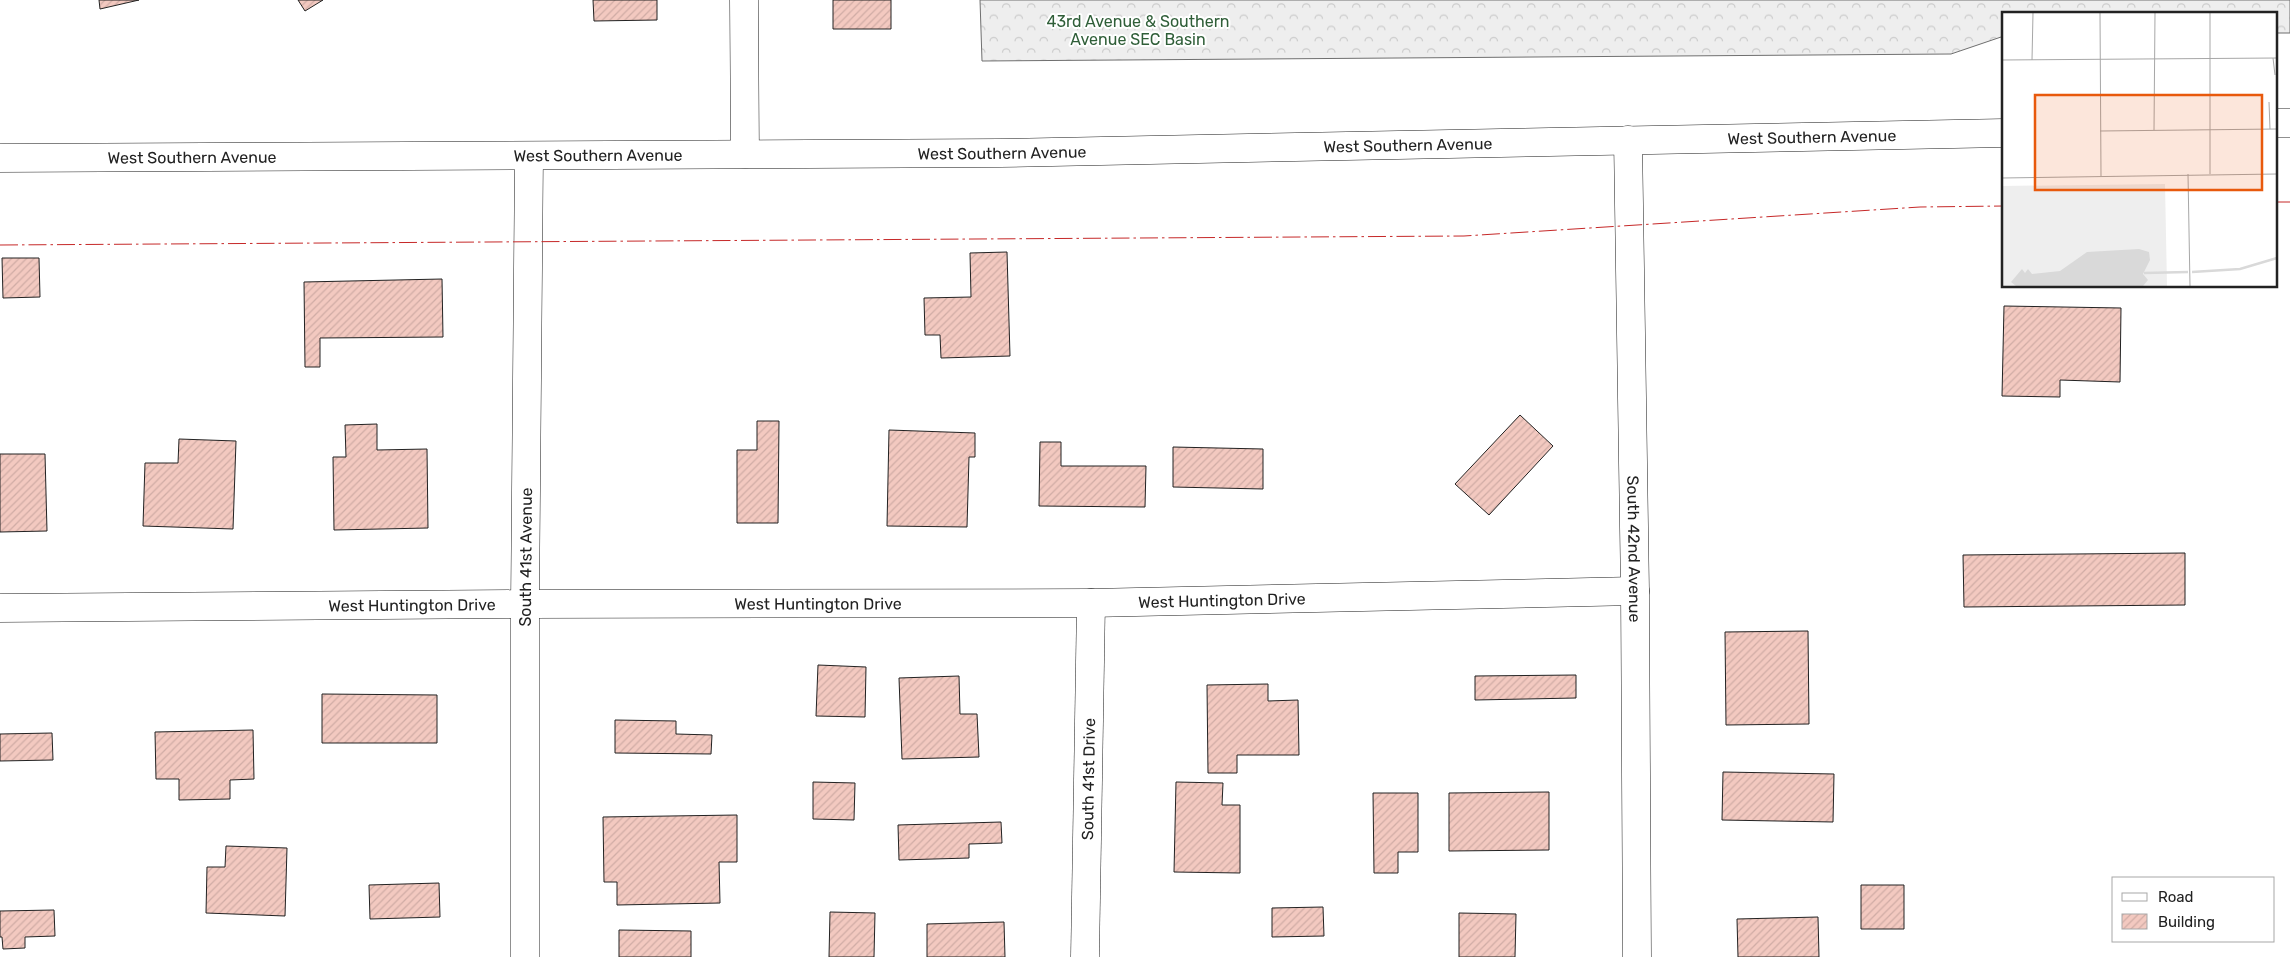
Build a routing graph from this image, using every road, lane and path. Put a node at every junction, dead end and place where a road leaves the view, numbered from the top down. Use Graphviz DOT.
graph roads {
  1 [pos="744,0"];
  2 [pos="2002,132"];
  3 [pos="1628,140"];
  4 [pos="745,154"];
  5 [pos="530,156"];
  6 [pos="0,158"];
  7 [pos="1635,591"];
  8 [pos="1091,603"];
  9 [pos="525,604"];
  10 [pos="0,608"];
  11 [pos="525,957"];
  12 [pos="1085,957"];
  13 [pos="1637,957"];
  1 -- 4 [label="street"];
  2 -- 3 [label="street, West Southern Avenue"];
  3 -- 4 [label="street, West Southern Avenue"];
  3 -- 7 [label="street, South 42nd Avenue"];
  4 -- 5 [label="street, West Southern Avenue"];
  5 -- 6 [label="street, West Southern Avenue"];
  5 -- 9 [label="street, South 41st Avenue"];
  7 -- 8 [label="street, West Huntington Drive"];
  7 -- 13 [label="street, South 42nd Avenue"];
  8 -- 9 [label="street, West Huntington Drive"];
  8 -- 12 [label="street, South 41st Drive"];
  9 -- 10 [label="street, West Huntington Drive"];
  9 -- 11 [label="street, South 41st Avenue"];
}
